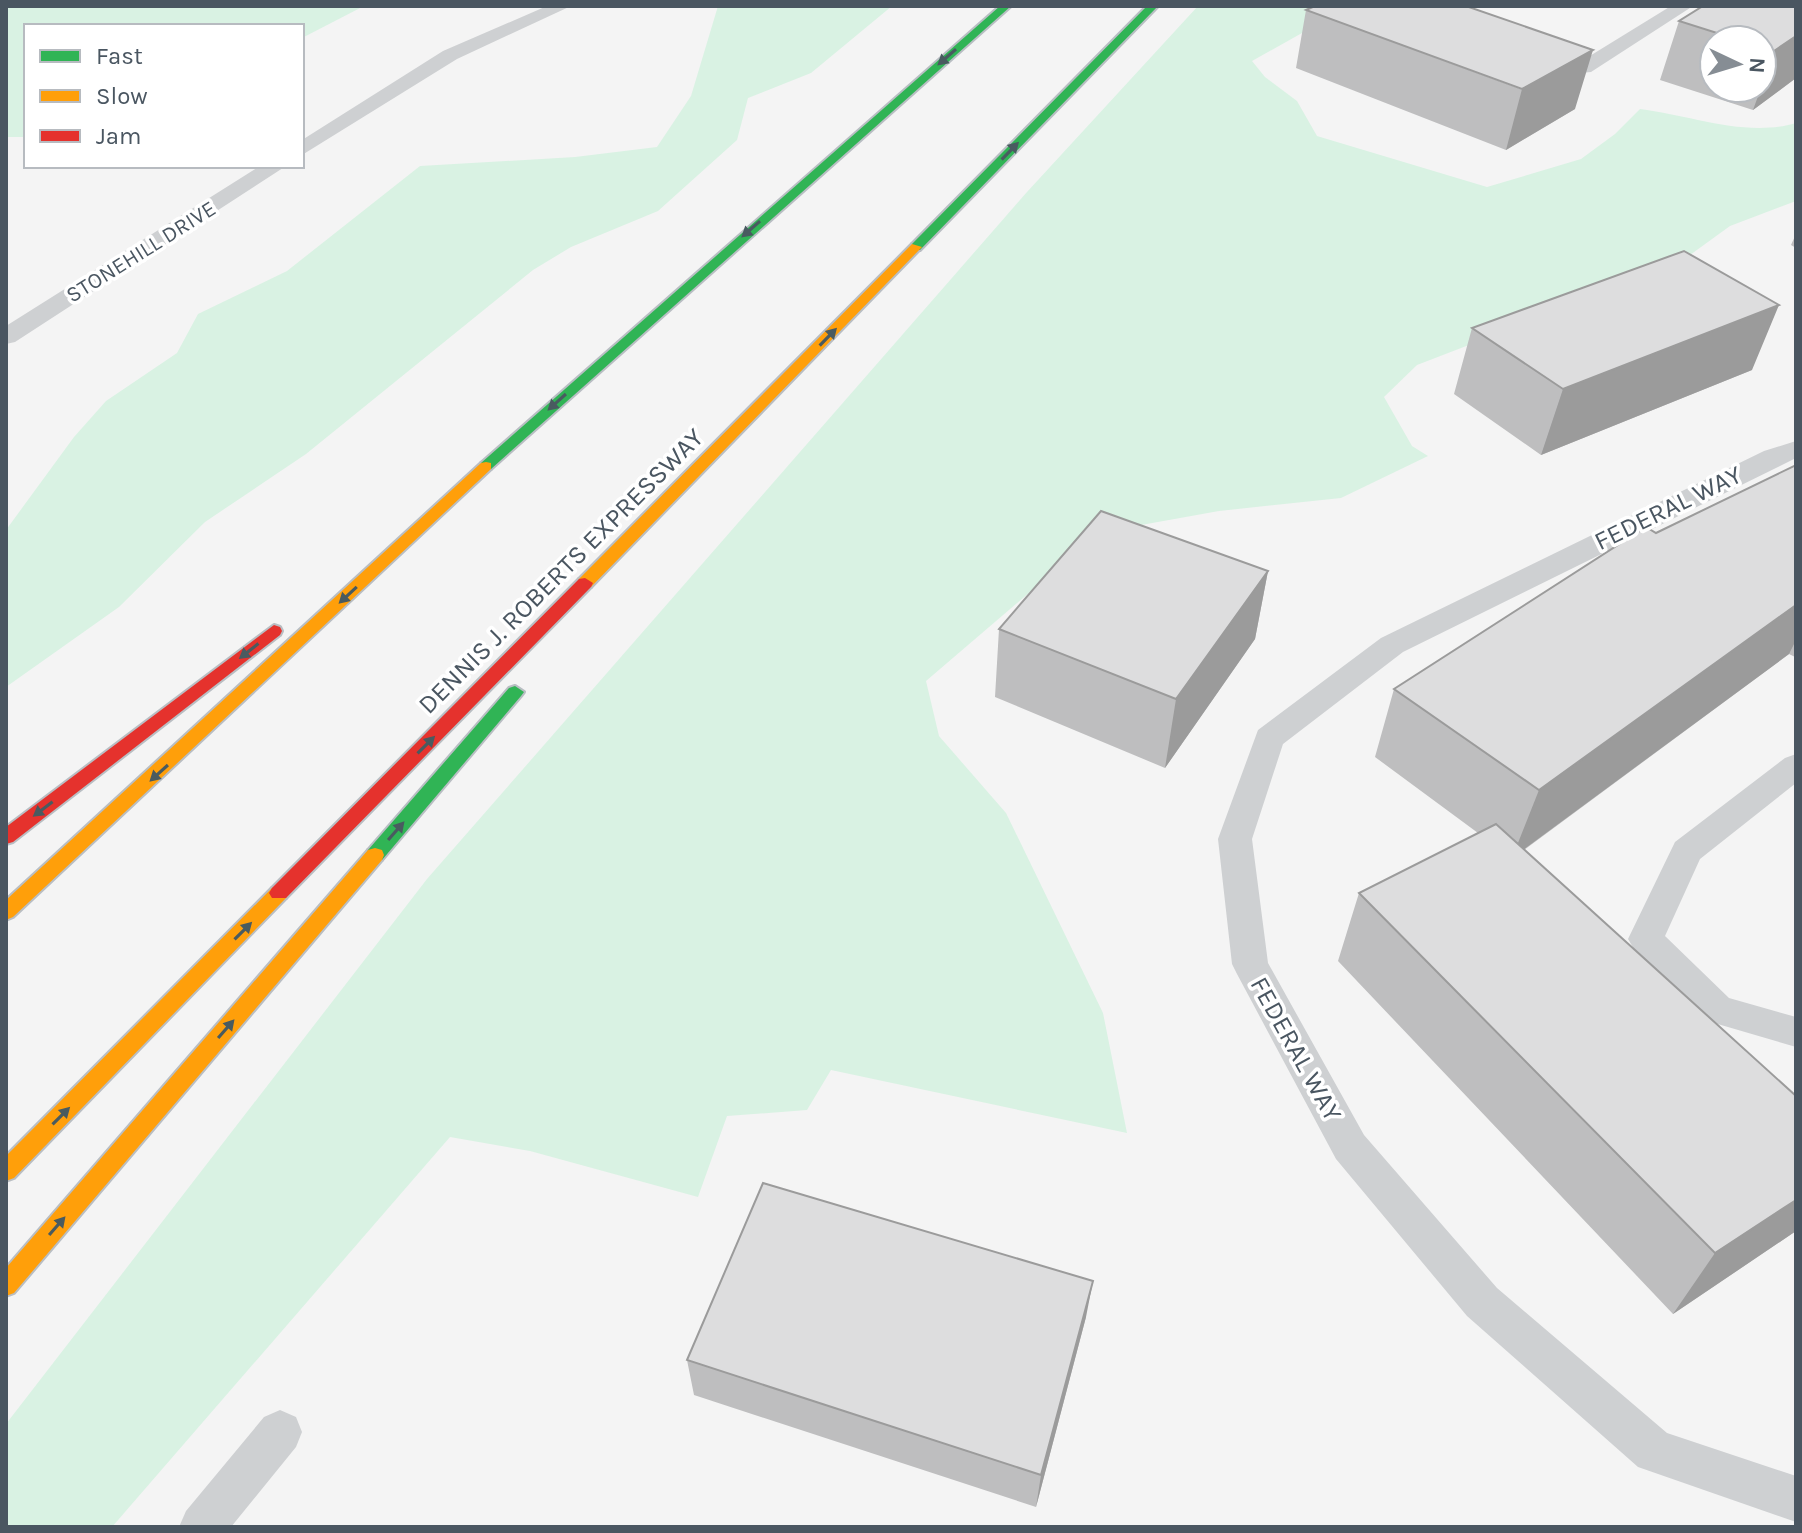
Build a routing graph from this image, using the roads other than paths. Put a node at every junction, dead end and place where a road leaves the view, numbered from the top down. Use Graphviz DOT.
graph roads {
  1 [pos="562,6"];
  2 [pos="1006,6"];
  3 [pos="1153,6"];
  4 [pos="1684,6"];
  5 [pos="1532,59"];
  6 [pos="304,148"];
  7 [pos="272,168"];
  8 [pos="6,337"];
  9 [pos="774,392"];
  10 [pos="1796,449"];
  11 [pos="466,484"];
  12 [pos="586,610"];
  13 [pos="524,682"];
  14 [pos="1796,766"];
  15 [pos="6,837"];
  16 [pos="6,912"];
  17 [pos="1796,1032"];
  18 [pos="6,1171"];
  19 [pos="6,1285"];
  20 [pos="280,1432"];
  21 [pos="1796,1499"];
  22 [pos="202,1527"];
  1 -- 6 [label="lane"];
  2 -- 11 [label="highway, one-way"];
  9 -- 3 [label="highway, DENNIS J. ROBERTS EXPRESSWAY, one-way"];
  4 -- 5 [label="lane"];
  7 -- 8 [label="lane, STONEHILL DRIVE"];
  9 -- 12 [label="highway"];
  18 -- 9 [label="highway, DENNIS J. ROBERTS EXPRESSWAY, one-way"];
  10 -- 21 [label="lane, FEDERAL WAY"];
  11 -- 15 [label="highway, one-way"];
  11 -- 16 [label="highway, one-way"];
  19 -- 13 [label="highway, one-way"];
  14 -- 17 [label="lane"];
  20 -- 22 [label="lane"];
}
